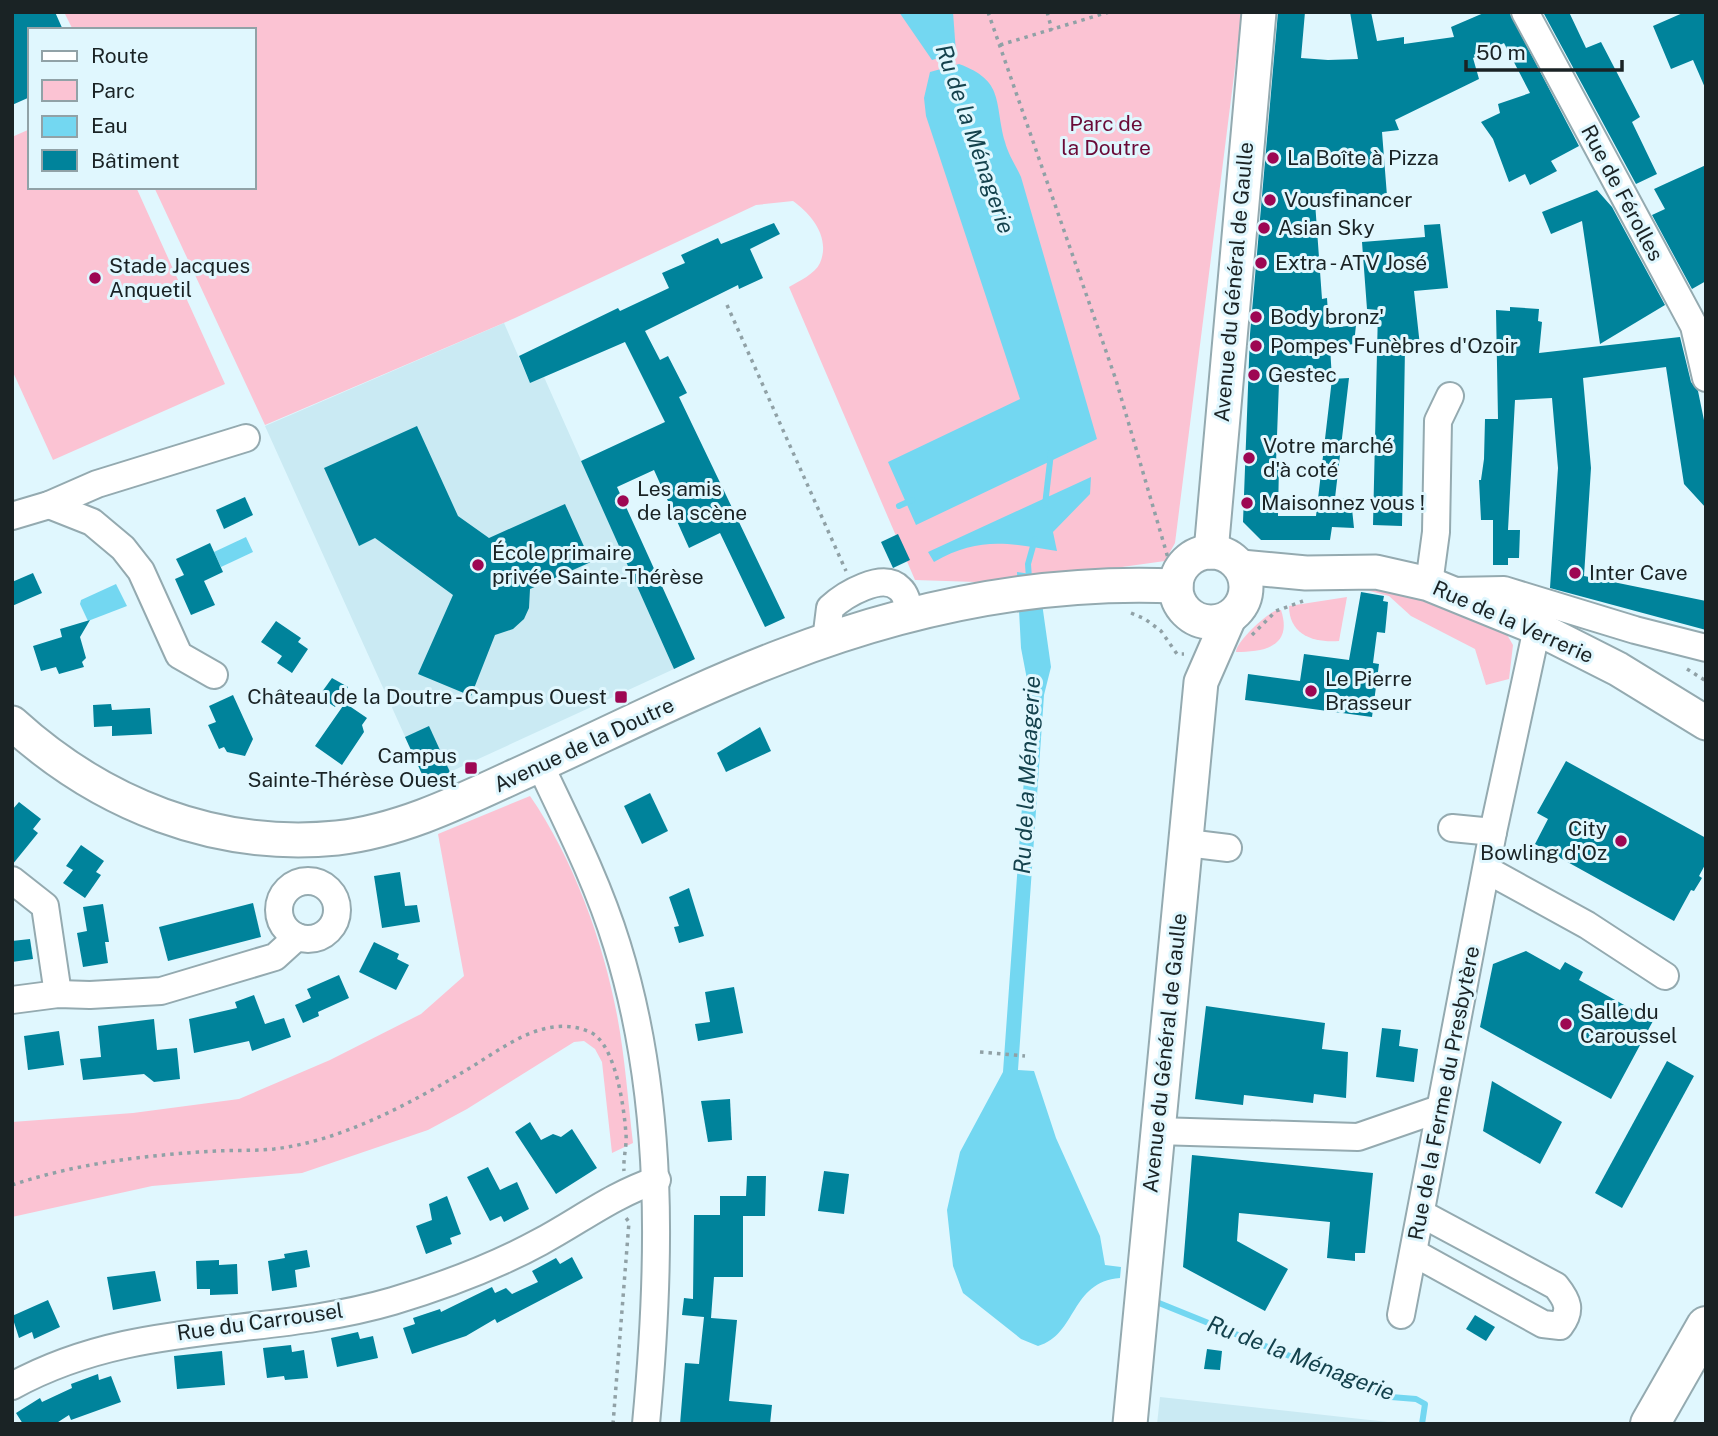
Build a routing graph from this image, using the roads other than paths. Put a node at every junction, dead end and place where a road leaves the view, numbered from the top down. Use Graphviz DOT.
graph roads {
  1 [pos="1259,12"];
  2 [pos="1525,12"];
  3 [pos="1706,378"];
  4 [pos="1450,396"];
  5 [pos="246,438"];
  6 [pos="97,484"];
  7 [pos="49,505"];
  8 [pos="12,516"];
  9 [pos="92,522"];
  10 [pos="1211,552"];
  11 [pos="1241,567"];
  12 [pos="1306,573"];
  13 [pos="1174,587"];
  14 [pos="1439,587"];
  15 [pos="910,615"];
  16 [pos="1240,619"];
  17 [pos="1536,628"];
  18 [pos="1634,630"];
  19 [pos="826,640"];
  20 [pos="1706,648"];
  21 [pos="1618,669"];
  22 [pos="214,675"];
  23 [pos="1201,681"];
  24 [pos="12,723"];
  25 [pos="1706,723"];
  26 [pos="540,765"];
  27 [pos="1452,828"];
  28 [pos="1493,832"];
  29 [pos="1187,843"];
  30 [pos="1228,848"];
  31 [pos="1487,870"];
  32 [pos="12,880"];
  33 [pos="297,937"];
  34 [pos="1665,976"];
  35 [pos="58,993"];
  36 [pos="12,1000"];
  37 [pos="1439,1110"];
  38 [pos="1157,1131"];
  39 [pos="657,1180"];
  40 [pos="1422,1214"];
  41 [pos="1414,1253"];
  42 [pos="1401,1315"];
  43 [pos="1706,1326"];
  44 [pos="1706,1372"];
  45 [pos="12,1386"];
  46 [pos="646,1424"];
  47 [pos="1130,1424"];
  48 [pos="1650,1424"];
  49 [pos="1676,1424"];
  1 -- 10 [label="main road, Avenue du Général de Gaulle"];
  2 -- 3 [label="street, Rue de Férolles"];
  4 -- 14 [label="street"];
  5 -- 6 [label="street"];
  6 -- 7 [label="street"];
  6 -- 9 [label="street"];
  7 -- 8 [label="street"];
  7 -- 9 [label="street"];
  9 -- 22 [label="street"];
  10 -- 11 [label="main road"];
  10 -- 13 [label="main road"];
  11 -- 12 [label="main road, Rue de la Verrerie"];
  11 -- 16 [label="main road"];
  12 -- 14 [label="main road, Rue de la Verrerie"];
  12 -- 16 [label="main road, Rue de la Verrerie"];
  13 -- 15 [label="main road, Avenue de la Doutre"];
  13 -- 16 [label="main road"];
  13 -- 23 [label="main road, Avenue du Général de Gaulle"];
  14 -- 17 [label="main road, Rue de la Verrerie"];
  14 -- 18 [label="street"];
  15 -- 19 [label="main road, Avenue de la Doutre"];
  15 -- 19 [label="street"];
  16 -- 23 [label="main road, Avenue du Général de Gaulle"];
  17 -- 21 [label="main road, Rue de la Verrerie"];
  17 -- 28 [label="street, Rue de la Ferme du Presbytère"];
  18 -- 20 [label="street"];
  18 -- 21 [label="street"];
  19 -- 26 [label="main road, Avenue de la Doutre"];
  21 -- 25 [label="main road, Rue de la Verrerie"];
  23 -- 29 [label="main road, Avenue du Général de Gaulle"];
  24 -- 26 [label="main road, Avenue de la Doutre"];
  26 -- 39 [label="street"];
  27 -- 28 [label="street"];
  28 -- 31 [label="street, Rue de la Ferme du Presbytère"];
  29 -- 30 [label="street"];
  29 -- 38 [label="main road, Avenue du Général de Gaulle"];
  31 -- 34 [label="street"];
  31 -- 37 [label="street, Rue de la Ferme du Presbytère"];
  32 -- 35 [label="street"];
  33 -- 35 [label="street"];
  35 -- 36 [label="street"];
  37 -- 38 [label="street"];
  37 -- 40 [label="street, Rue de la Ferme du Presbytère"];
  38 -- 47 [label="main road, Avenue du Général de Gaulle"];
  39 -- 45 [label="street, Rue du Carrousel"];
  39 -- 46 [label="street"];
  40 -- 41 [label="street, Rue de la Ferme du Presbytère"];
  40 -- 41 [label="street"];
  41 -- 42 [label="street, Rue de la Ferme du Presbytère"];
  43 -- 48 [label="highway"];
  44 -- 49 [label="highway"];
}
